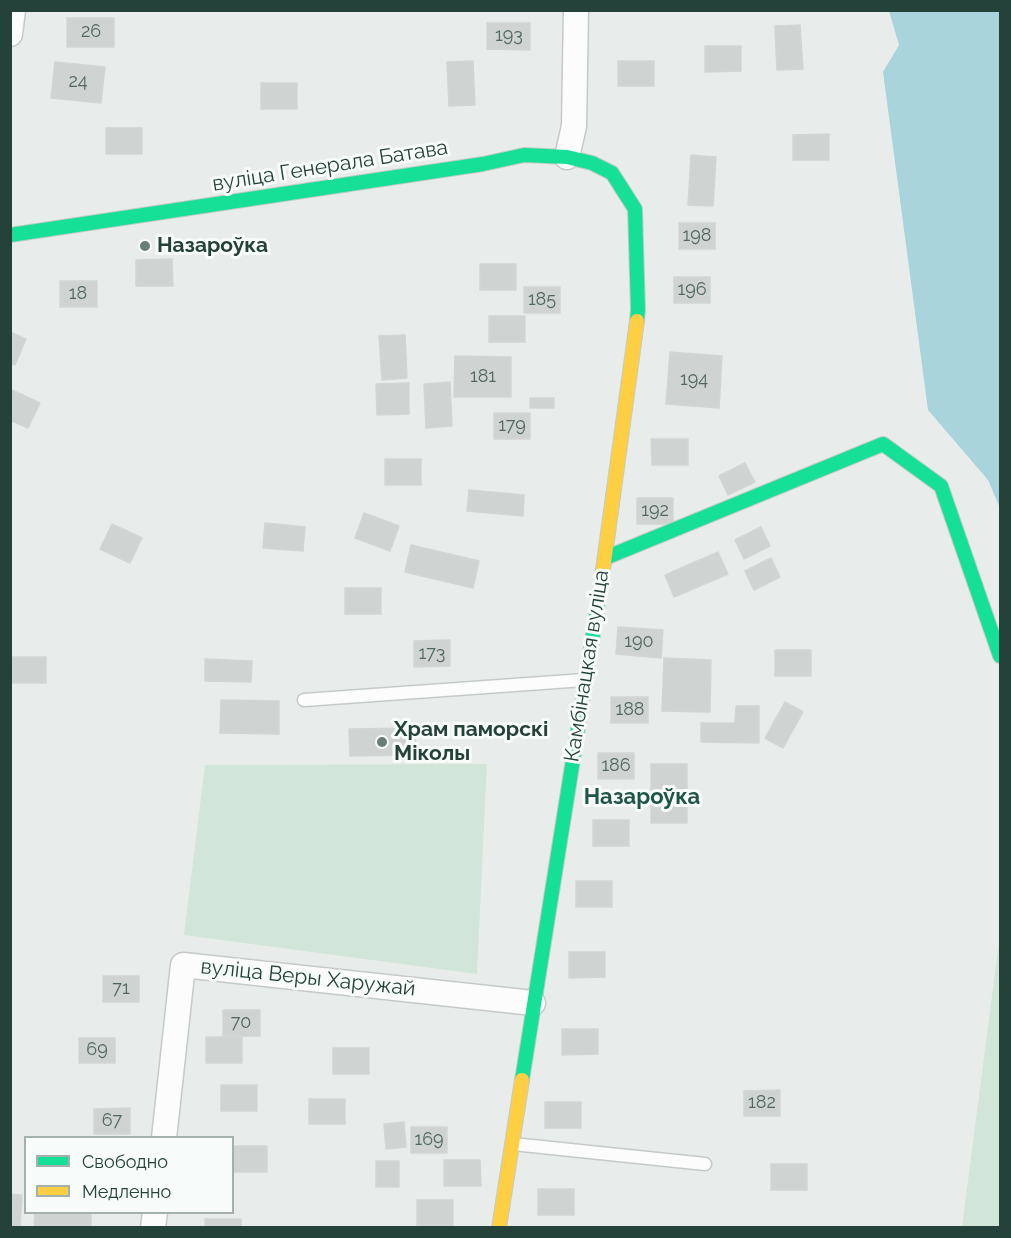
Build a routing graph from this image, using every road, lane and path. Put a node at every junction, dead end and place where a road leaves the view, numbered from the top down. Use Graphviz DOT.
graph roads {
  1 [pos="13,10"];
  2 [pos="576,10"];
  3 [pos="10,34"];
  4 [pos="567,157"];
  5 [pos="635,209"];
  6 [pos="10,235"];
  7 [pos="604,558"];
  8 [pos="1000,656"];
  9 [pos="585,680"];
  10 [pos="304,700"];
  11 [pos="533,1003"];
  12 [pos="164,1136"];
  13 [pos="512,1143"];
  14 [pos="705,1164"];
  15 [pos="499,1227"];
  1 -- 3 [label="street"];
  2 -- 4 [label="street"];
  4 -- 5 [label="street, вуліца Генерала Батава"];
  4 -- 6 [label="street, вуліца Генерала Батава"];
  5 -- 7 [label="street, Камбінацкая вуліца"];
  7 -- 8 [label="street"];
  7 -- 9 [label="street, Камбінацкая вуліца"];
  9 -- 10 [label="lane"];
  9 -- 11 [label="street, Камбінацкая вуліца"];
  11 -- 12 [label="street, вуліца Веры Харужай"];
  11 -- 13 [label="street, Камбінацкая вуліца"];
  13 -- 14 [label="lane"];
  13 -- 15 [label="street, Камбінацкая вуліца"];
}
